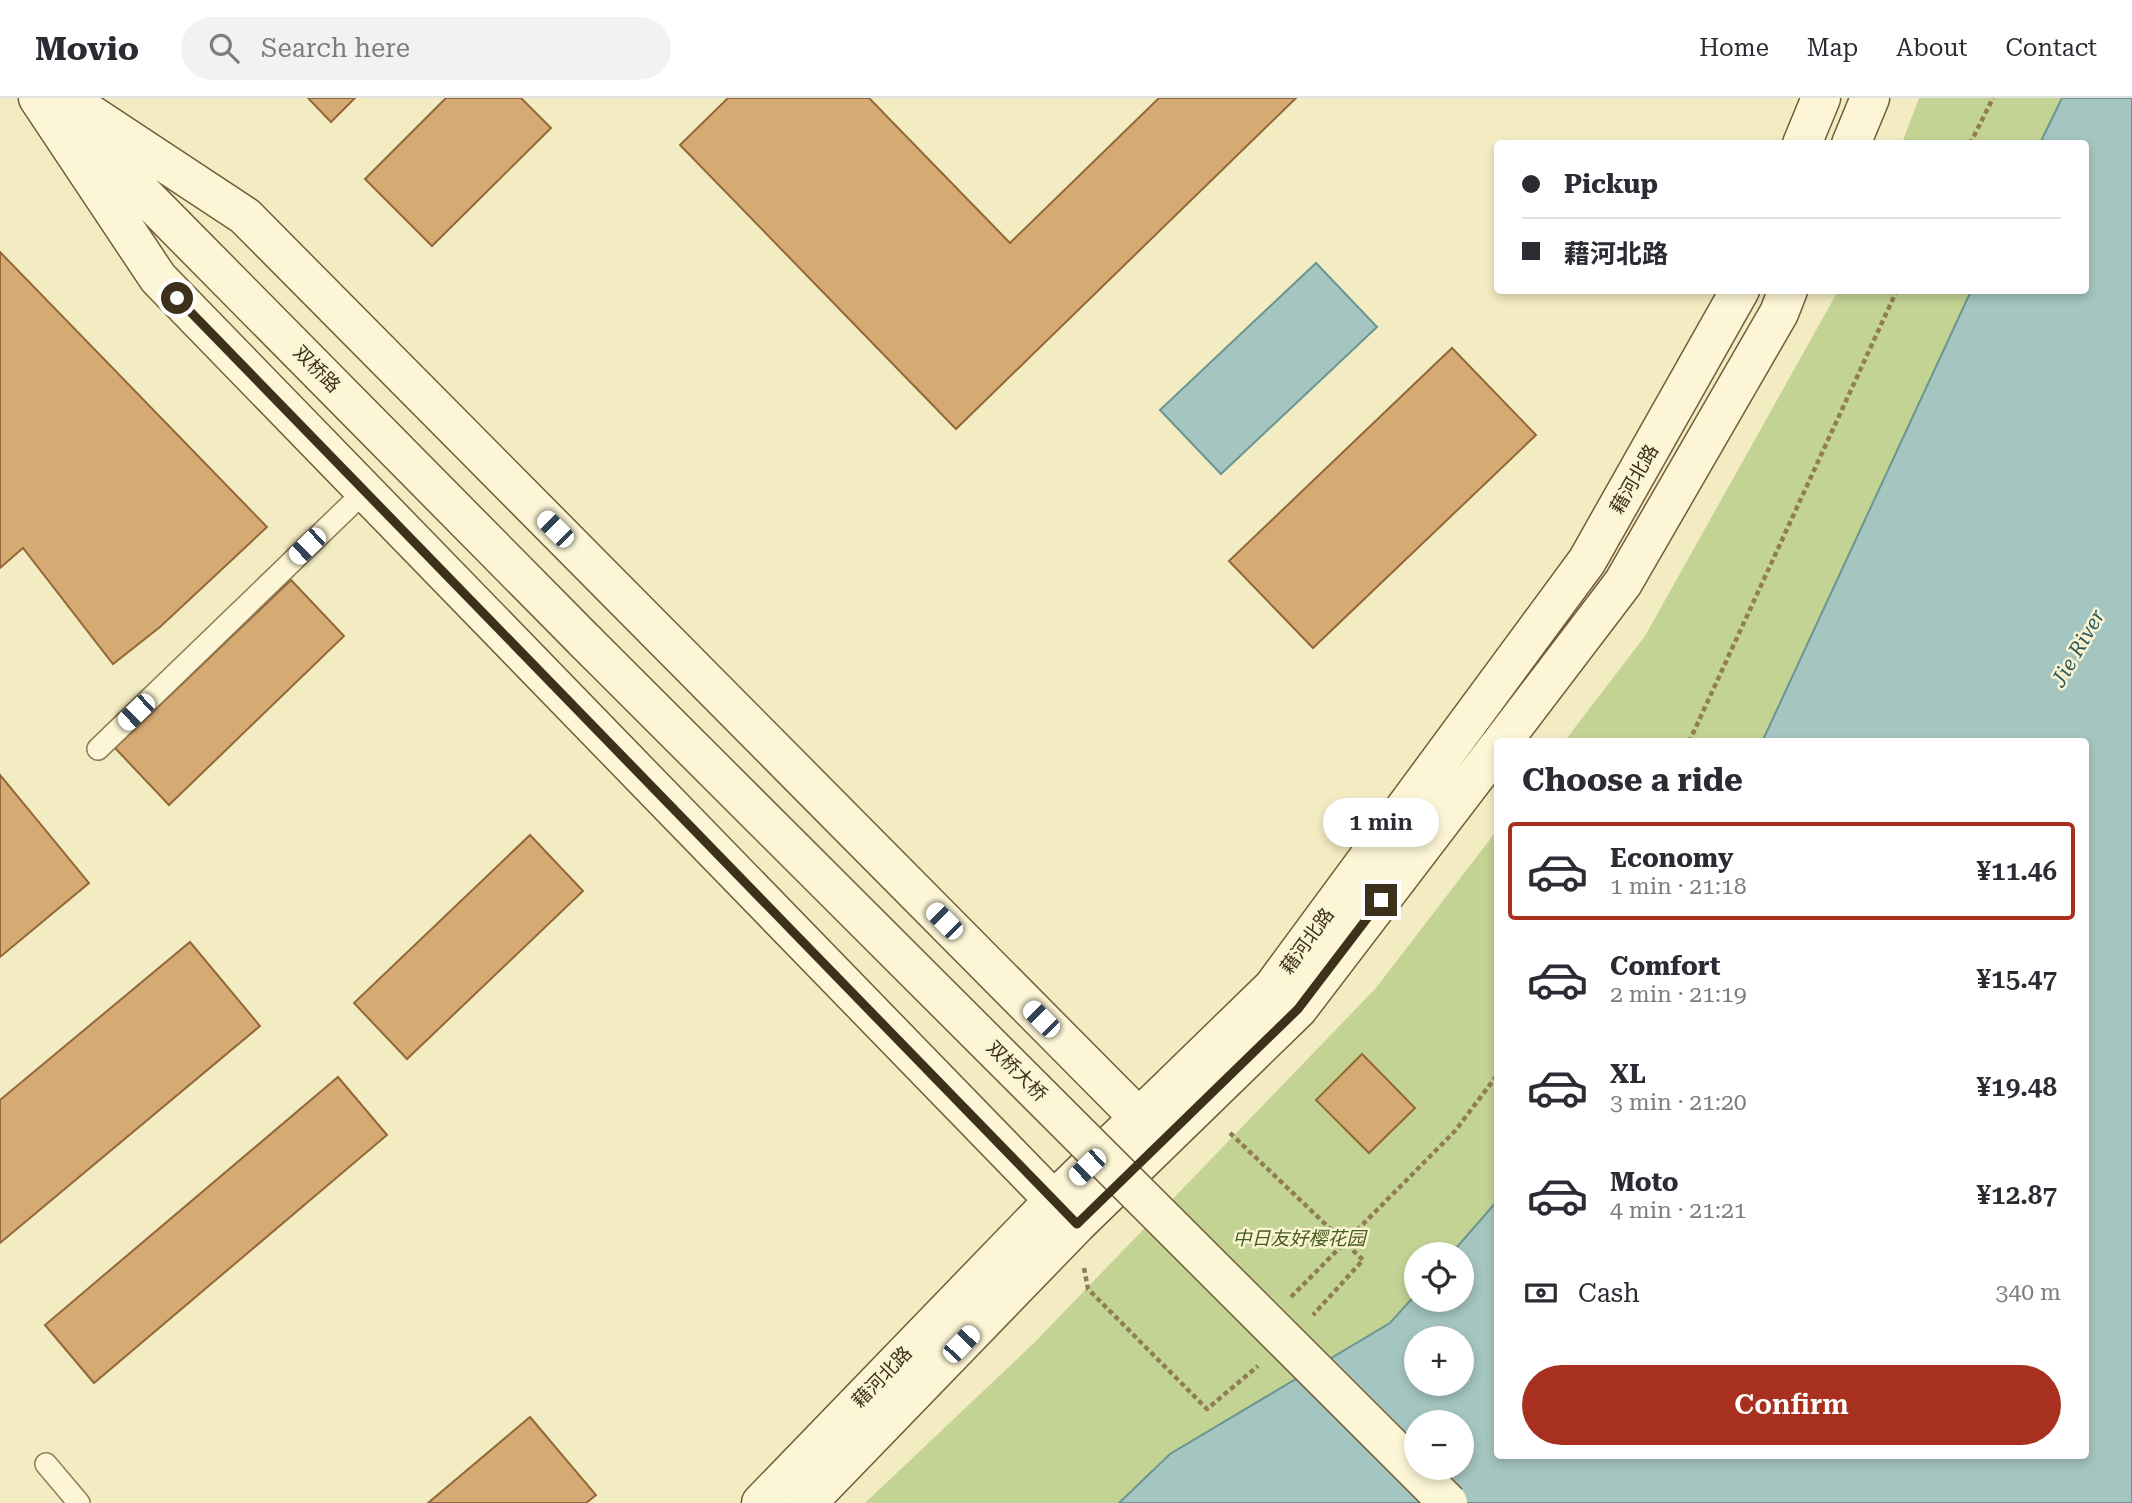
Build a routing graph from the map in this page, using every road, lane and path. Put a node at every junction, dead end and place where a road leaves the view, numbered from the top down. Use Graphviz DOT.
graph roads {
  1 [pos="38,98"];
  2 [pos="48,98"];
  3 [pos="66,98"];
  4 [pos="1821,98"];
  5 [pos="1870,98"];
  6 [pos="1993,98"];
  7 [pos="1804,140"];
  8 [pos="1853,140"];
  9 [pos="1972,140"];
  10 [pos="1738,294"];
  11 [pos="1786,294"];
  12 [pos="1894,294"];
  13 [pos="365,491"];
  14 [pos="585,641"];
  15 [pos="1505,738"];
  16 [pos="1691,738"];
  17 [pos="98,749"];
  18 [pos="1494,752"];
  19 [pos="1494,1079"];
  20 [pos="1150,1129"];
  21 [pos="1230,1133"];
  22 [pos="1065,1213"];
  23 [pos="1088,1290"];
  24 [pos="1283,1304"];
  25 [pos="1288,1341"];
  26 [pos="46,1464"];
  27 [pos="79,1503"];
  28 [pos="761,1503"];
  29 [pos="807,1503"];
  30 [pos="1448,1503"];
  1 -- 13 [label="main road"];
  2 -- 14 [label="main road, 双桥路"];
  3 -- 20 [label="main road"];
  4 -- 7 [label="main road"];
  5 -- 8 [label="main road"];
  6 -- 9 [label="path"];
  10 -- 20 [label="main road, 藉河北路"];
  11 -- 15 [label="main road"];
  12 -- 16 [label="path"];
  13 -- 17 [label="lane"];
  13 -- 22 [label="main road"];
  14 -- 25 [label="main road, 双桥大桥, bridge"];
  18 -- 20 [label="main road, 藉河北路"];
  19 -- 24 [label="path"];
  20 -- 22 [label="main road, 藉河北路"];
  21 -- 25 [label="path, bridge"];
  22 -- 28 [label="main road, 藉河北路"];
  22 -- 29 [label="main road, 藉河北路"];
  23 -- 25 [label="path"];
  25 -- 30 [label="main road, 双桥大桥, bridge"];
  26 -- 27 [label="lane"];
}
